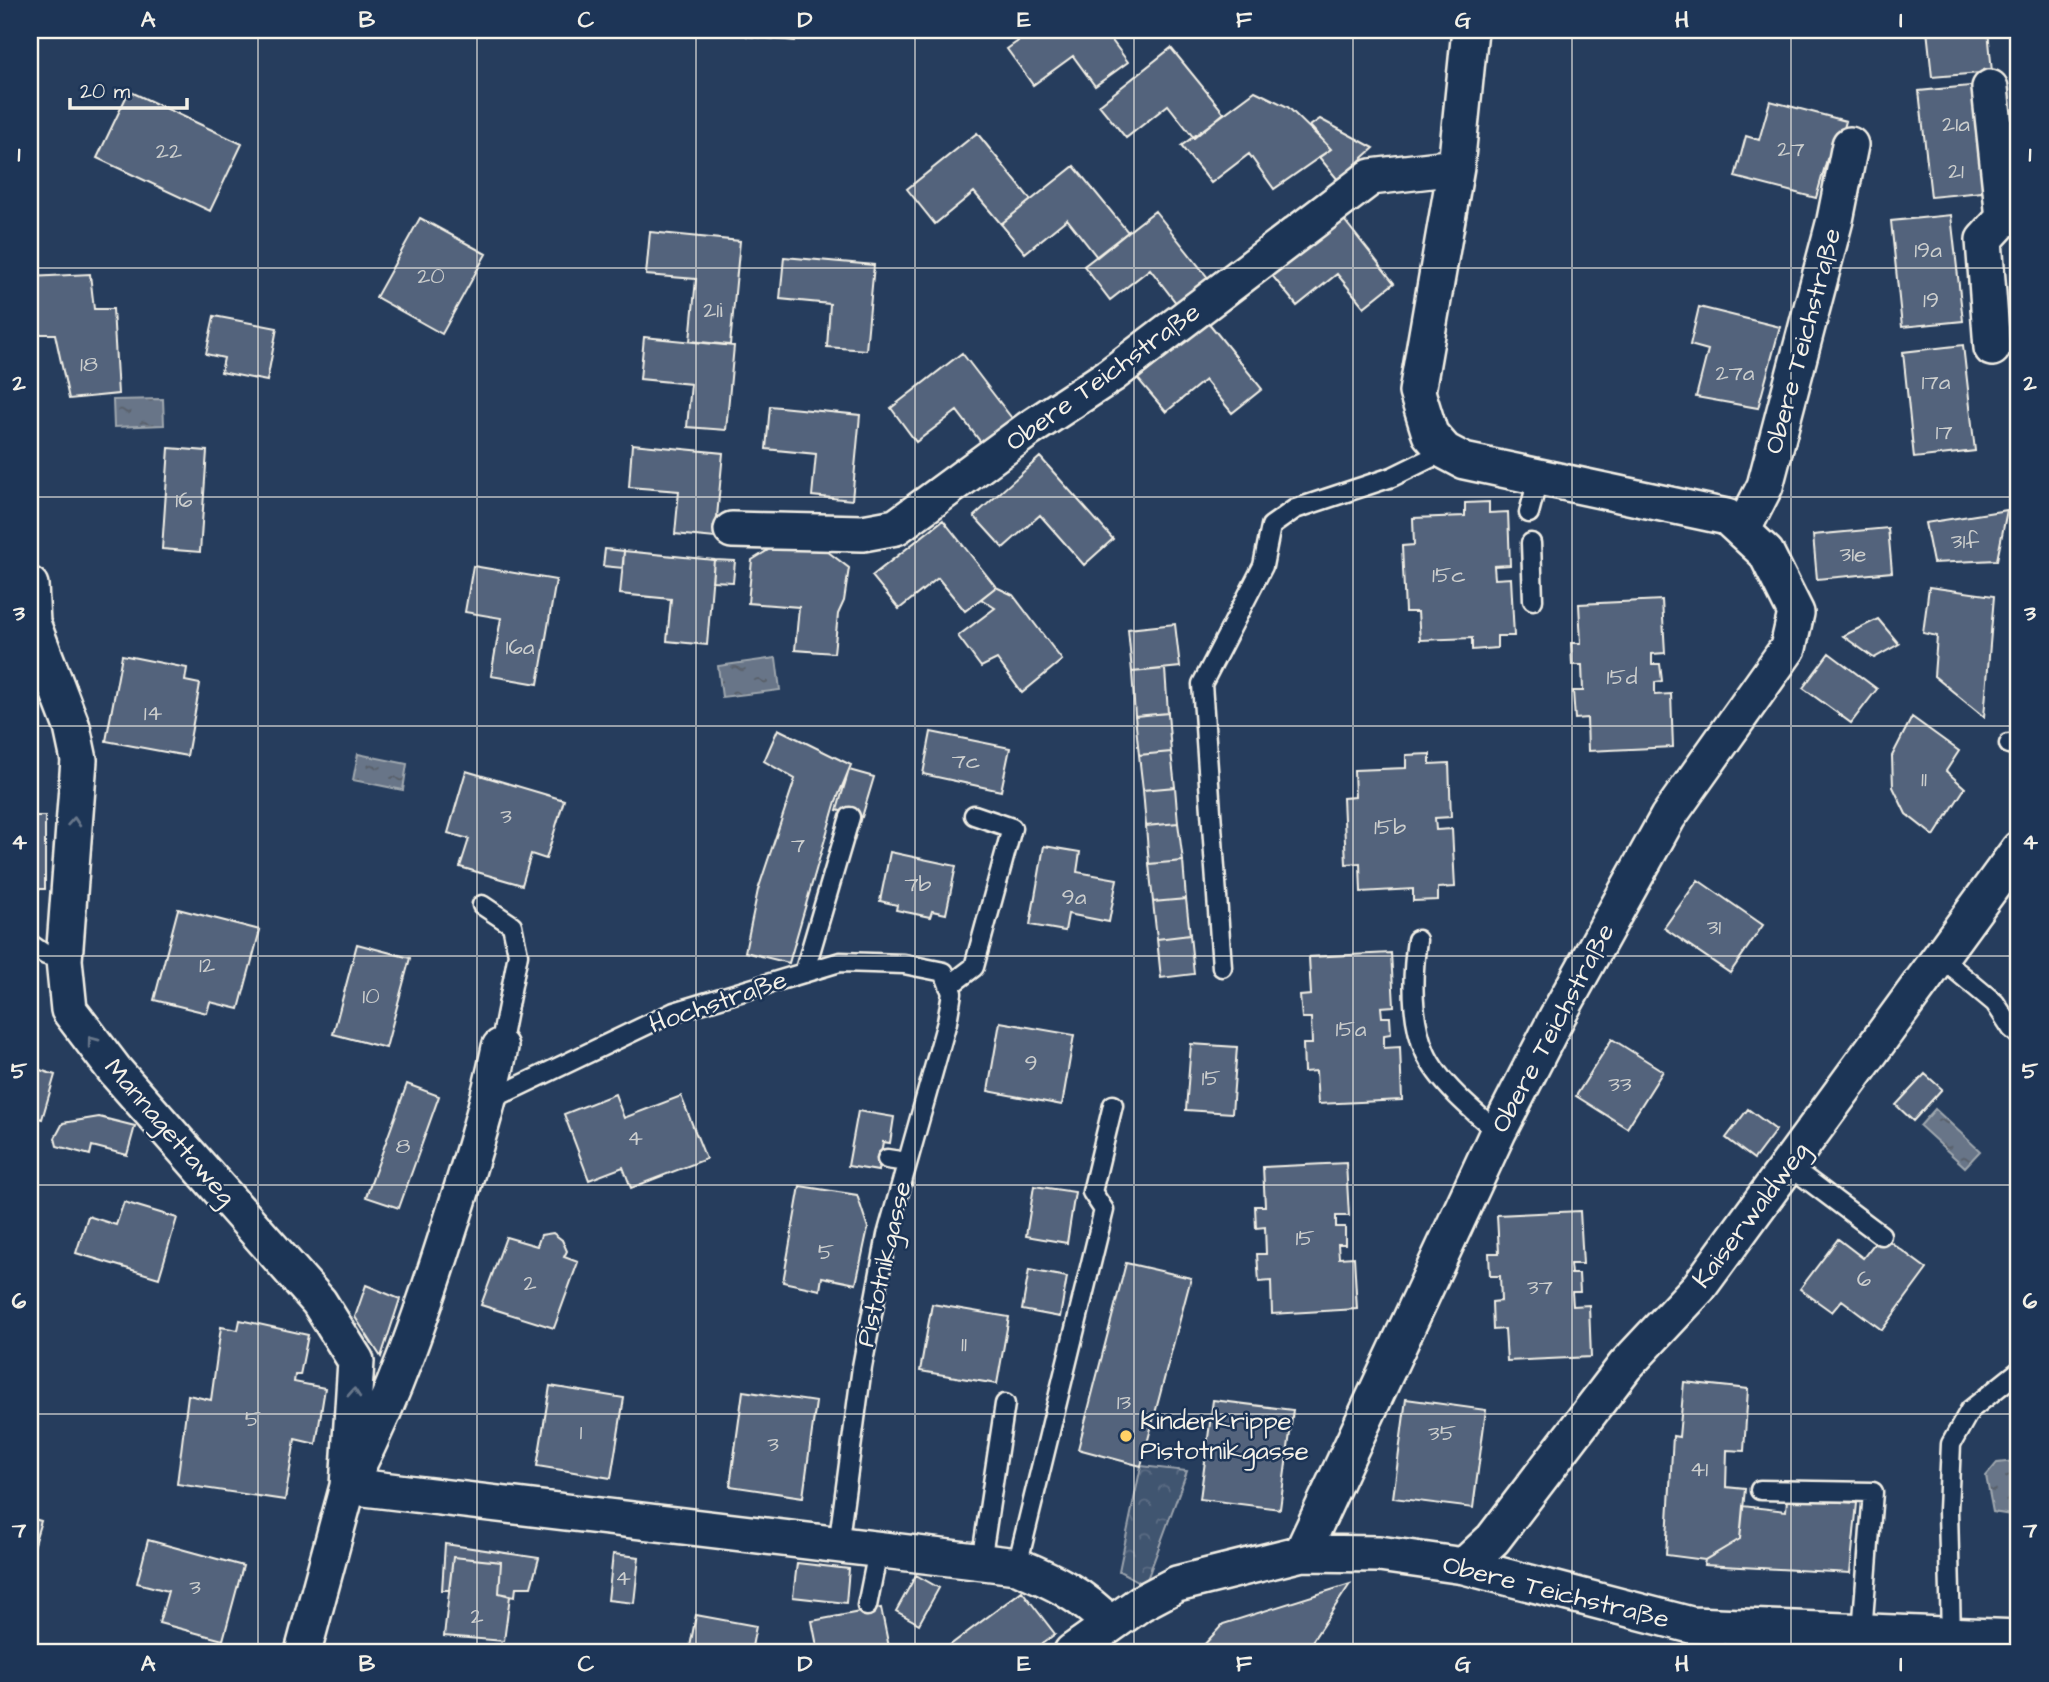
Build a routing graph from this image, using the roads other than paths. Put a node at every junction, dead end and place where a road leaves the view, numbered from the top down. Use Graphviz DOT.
graph roads {
  1 [pos="1470,30"];
  2 [pos="1990,88"];
  3 [pos="1850,145"];
  4 [pos="1456,167"];
  5 [pos="2012,217"];
  6 [pos="1992,348"];
  7 [pos="1445,451"];
  8 [pos="1534,478"];
  9 [pos="1529,513"];
  10 [pos="732,530"];
  11 [pos="1742,531"];
  12 [pos="1531,543"];
  13 [pos="30,585"];
  14 [pos="1533,600"];
  15 [pos="974,815"];
  16 [pos="849,817"];
  17 [pos="2019,849"];
  18 [pos="482,905"];
  19 [pos="1417,940"];
  20 [pos="30,944"];
  21 [pos="1941,958"];
  22 [pos="64,960"];
  23 [pos="1222,967"];
  24 [pos="804,973"];
  25 [pos="949,986"];
  26 [pos="2019,1035"];
  27 [pos="500,1047"];
  28 [pos="490,1100"];
  29 [pos="1113,1105"];
  30 [pos="1498,1132"];
  31 [pos="887,1159"];
  32 [pos="907,1162"];
  33 [pos="1788,1166"];
  34 [pos="1881,1235"];
  35 [pos="2019,1371"];
  36 [pos="1005,1404"];
  37 [pos="348,1486"];
  38 [pos="1760,1490"];
  39 [pos="838,1546"];
  40 [pos="878,1551"];
  41 [pos="1302,1553"];
  42 [pos="981,1562"];
  43 [pos="1017,1566"];
  44 [pos="1464,1566"];
  45 [pos="867,1606"];
  46 [pos="1110,1624"];
  47 [pos="1862,1632"];
  48 [pos="1951,1636"];
  49 [pos="2019,1638"];
  50 [pos="303,1652"];
  51 [pos="1072,1652"];
  1 -- 4 [label="street"];
  2 -- 5 [label="street"];
  3 -- 11 [label="street, Obere Teichstraße"];
  4 -- 7 [label="street"];
  4 -- 10 [label="street, Obere Teichstraße"];
  5 -- 6 [label="street"];
  7 -- 8 [label="street, Obere Teichstraße"];
  7 -- 23 [label="lane"];
  8 -- 9 [label="lane"];
  8 -- 11 [label="street, Obere Teichstraße"];
  11 -- 30 [label="street, Obere Teichstraße"];
  12 -- 14 [label="lane"];
  22 -- 13 [label="street, Mannagettaweg, one-way"];
  15 -- 25 [label="lane"];
  16 -- 24 [label="lane"];
  17 -- 21 [label="street, Kaiserwaldweg"];
  18 -- 27 [label="lane"];
  19 -- 30 [label="lane"];
  20 -- 22 [label="lane"];
  21 -- 26 [label="lane"];
  21 -- 33 [label="street, Kaiserwaldweg"];
  37 -- 22 [label="street, Mannagettaweg, one-way"];
  24 -- 25 [label="lane, Hochstraße"];
  24 -- 28 [label="lane, Hochstraße"];
  25 -- 32 [label="lane, Pistotnikgasse"];
  27 -- 28 [label="street"];
  28 -- 37 [label="street"];
  29 -- 43 [label="lane"];
  30 -- 41 [label="street, Obere Teichstraße"];
  31 -- 32 [label="lane"];
  32 -- 39 [label="lane, Pistotnikgasse"];
  33 -- 34 [label="lane"];
  33 -- 44 [label="street, Kaiserwaldweg"];
  35 -- 48 [label="lane"];
  36 -- 42 [label="lane"];
  37 -- 39 [label="street"];
  37 -- 50 [label="street, Mannagettaweg"];
  38 -- 47 [label="lane"];
  39 -- 40 [label="street"];
  40 -- 42 [label="street"];
  40 -- 45 [label="lane"];
  41 -- 44 [label="street, Obere Teichstraße"];
  41 -- 46 [label="street, Obere Teichstraße"];
  42 -- 43 [label="street"];
  43 -- 46 [label="street"];
  44 -- 47 [label="street, Obere Teichstraße"];
  46 -- 51 [label="street, Obere Teichstraße"];
  47 -- 48 [label="street, Obere Teichstraße"];
  48 -- 49 [label="street, Obere Teichstraße"];
}
